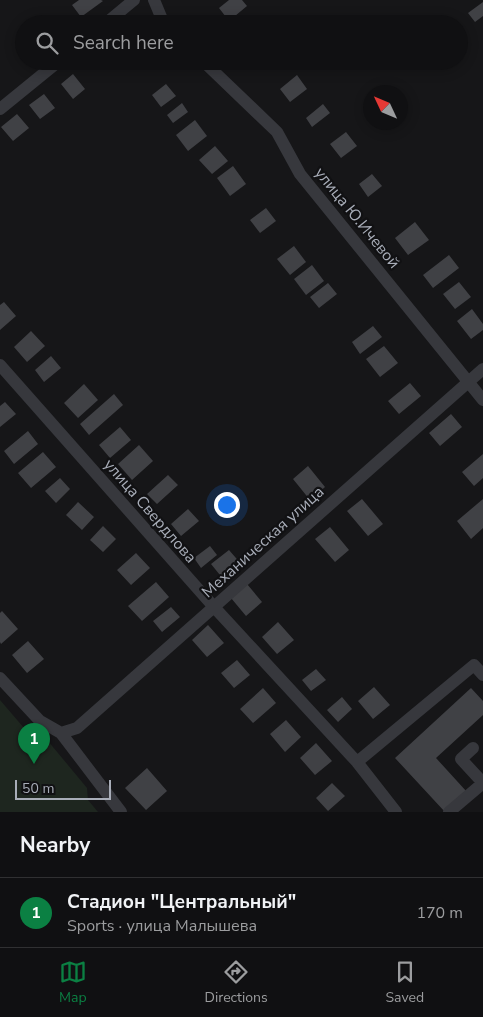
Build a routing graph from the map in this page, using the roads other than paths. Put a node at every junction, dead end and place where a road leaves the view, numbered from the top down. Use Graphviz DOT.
graph roads {
  1 [pos="134,0"];
  2 [pos="154,0"];
  3 [pos="116,15"];
  4 [pos="160,15"];
  5 [pos="48,70"];
  6 [pos="212,70"];
  7 [pos="0,109"];
  8 [pos="0,365"];
  9 [pos="483,369"];
  10 [pos="468,382"];
  11 [pos="483,400"];
  12 [pos="214,607"];
  13 [pos="483,675"];
  14 [pos="0,678"];
  15 [pos="5,693"];
  16 [pos="61,733"];
  17 [pos="473,748"];
  18 [pos="357,762"];
  19 [pos="121,812"];
  20 [pos="396,812"];
  21 [pos="449,812"];
  1 -- 3 [label="street"];
  2 -- 4 [label="street"];
  5 -- 7 [label="street"];
  6 -- 10 [label="street, улица Ю.Ичевой"];
  8 -- 12 [label="street, улица Свердлова"];
  9 -- 10 [label="street, Механическая улица"];
  10 -- 11 [label="street, улица Ю.Ичевой"];
  10 -- 12 [label="street, Механическая улица"];
  12 -- 16 [label="street, Механическая улица"];
  12 -- 18 [label="street, улица Свердлова"];
  13 -- 18 [label="street"];
  14 -- 15 [label="street"];
  15 -- 16 [label="street"];
  16 -- 19 [label="street"];
  17 -- 21 [label="street"];
  18 -- 20 [label="street, улица Свердлова"];
}
